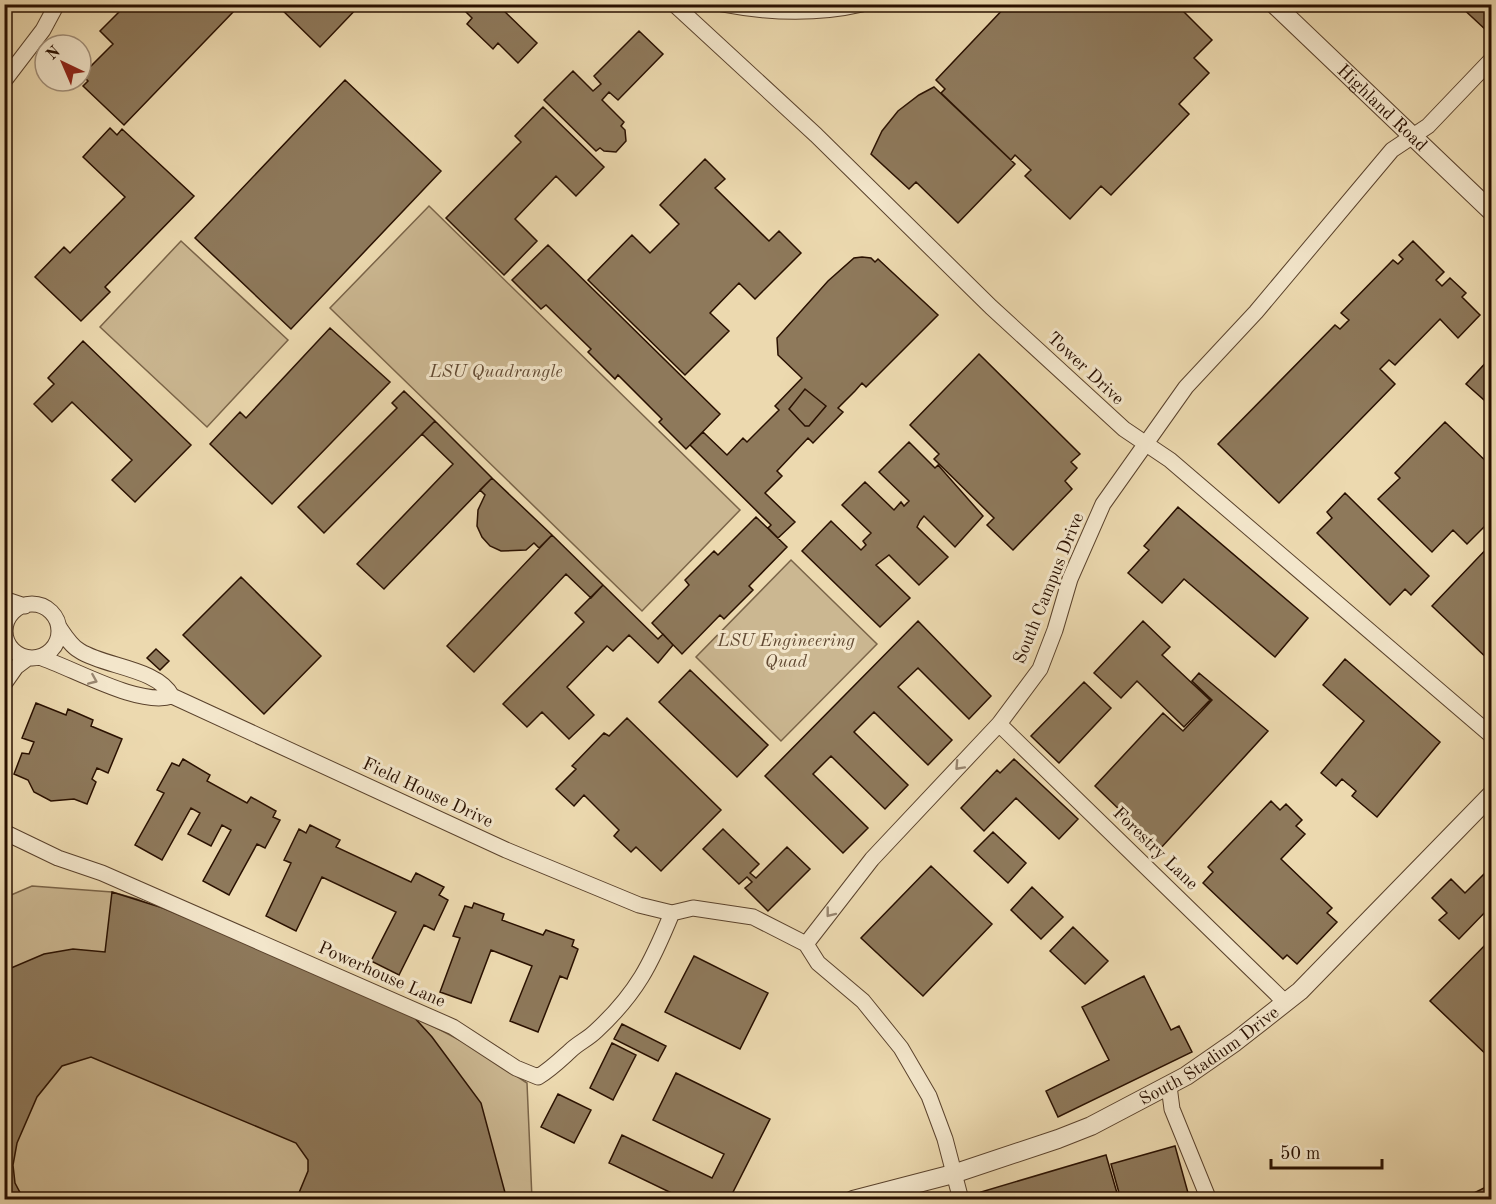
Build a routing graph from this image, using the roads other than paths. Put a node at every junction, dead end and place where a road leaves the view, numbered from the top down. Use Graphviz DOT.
graph roads {
  1 [pos="57,4"];
  2 [pos="674,4"];
  3 [pos="722,4"];
  4 [pos="862,4"];
  5 [pos="1274,4"];
  6 [pos="1491,59"];
  7 [pos="4,81"];
  8 [pos="1412,136"];
  9 [pos="1491,212"];
  10 [pos="1144,443"];
  11 [pos="4,599"];
  12 [pos="25,606"];
  13 [pos="58,627"];
  14 [pos="5,637"];
  15 [pos="34,657"];
  16 [pos="4,684"];
  17 [pos="172,696"];
  18 [pos="999,724"];
  19 [pos="1491,736"];
  20 [pos="1491,794"];
  21 [pos="4,832"];
  22 [pos="672,913"];
  23 [pos="806,944"];
  24 [pos="1286,1003"];
  25 [pos="1169,1086"];
  26 [pos="953,1174"];
  27 [pos="853,1200"];
  28 [pos="961,1200"];
  29 [pos="1209,1200"];
  1 -- 7 [label="street"];
  2 -- 10 [label="street, Tower Drive"];
  3 -- 4 [label="street"];
  5 -- 8 [label="street, Highland Road"];
  6 -- 8 [label="street, South Campus Drive"];
  8 -- 9 [label="street, Highland Road"];
  8 -- 10 [label="street, South Campus Drive"];
  10 -- 18 [label="street, South Campus Drive"];
  10 -- 19 [label="street, Tower Drive"];
  11 -- 12 [label="street"];
  12 -- 13 [label="street"];
  12 -- 14 [label="street"];
  13 -- 15 [label="street"];
  13 -- 17 [label="street, Field House Drive"];
  14 -- 15 [label="street"];
  15 -- 16 [label="street"];
  15 -- 17 [label="street, Field House Drive, one-way"];
  17 -- 22 [label="street, Field House Drive"];
  18 -- 23 [label="street, South Campus Drive, one-way"];
  18 -- 24 [label="street, Forestry Lane"];
  20 -- 24 [label="street, South Stadium Drive"];
  21 -- 22 [label="street, Powerhouse Lane"];
  22 -- 23 [label="street"];
  23 -- 26 [label="street"];
  24 -- 25 [label="street, South Stadium Drive"];
  25 -- 26 [label="street, South Stadium Drive"];
  25 -- 29 [label="street"];
  26 -- 27 [label="street, South Stadium Drive"];
  26 -- 28 [label="street"];
}
